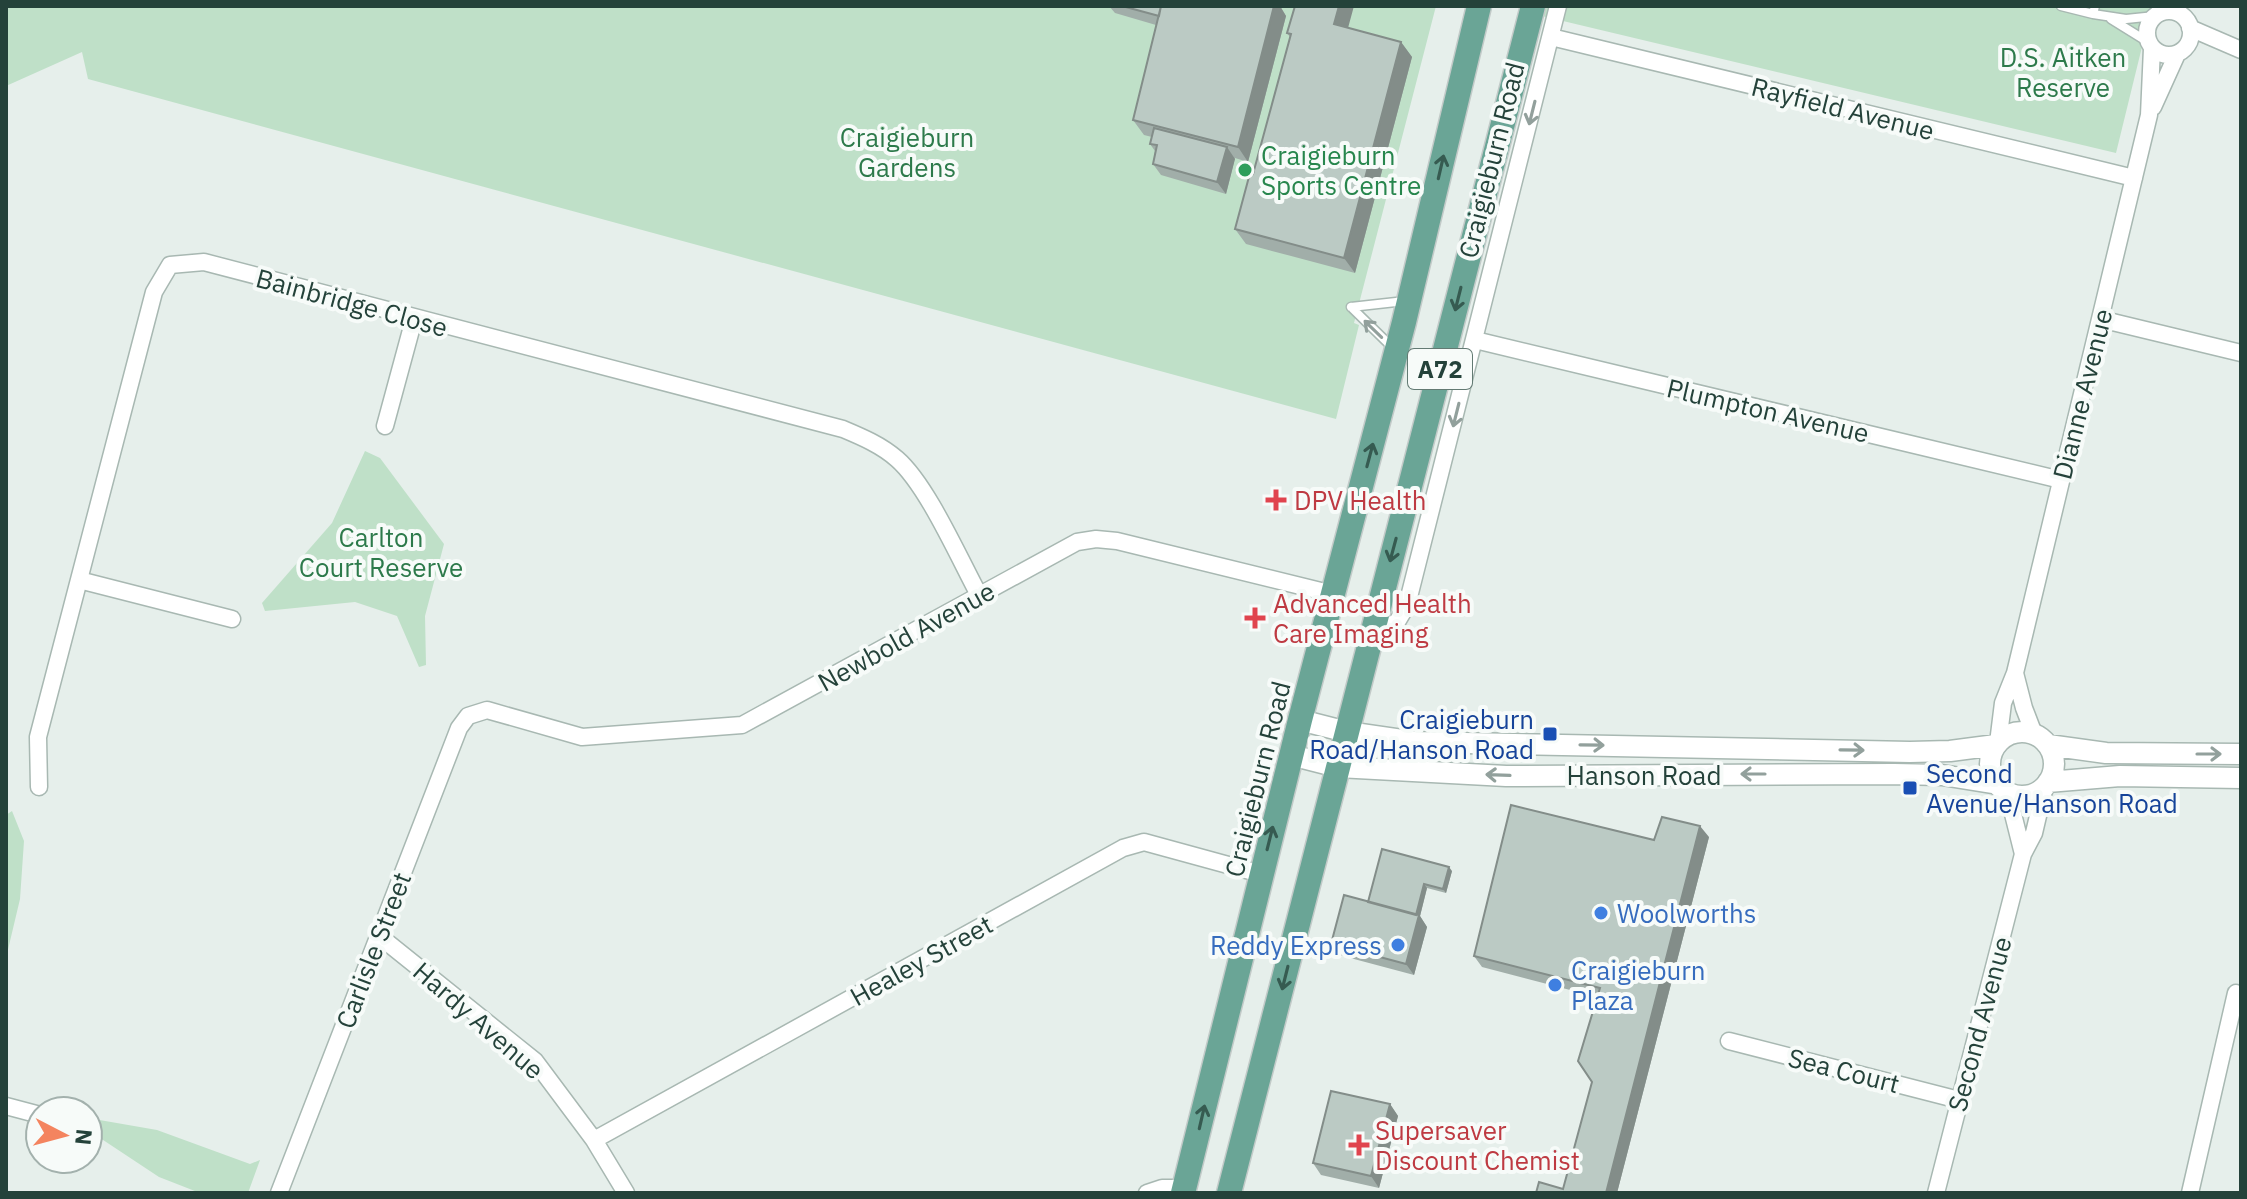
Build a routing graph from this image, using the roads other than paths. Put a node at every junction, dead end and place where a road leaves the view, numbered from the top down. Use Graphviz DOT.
graph roads {
  1 [pos="1479,6"];
  2 [pos="1533,6"];
  3 [pos="1558,6"];
  4 [pos="2061,6"];
  5 [pos="2094,10"];
  6 [pos="2160,12"];
  7 [pos="2107,17"];
  8 [pos="2187,18"];
  9 [pos="1551,37"];
  10 [pos="2150,45"];
  11 [pos="2181,50"];
  12 [pos="2241,51"];
  13 [pos="2149,115"];
  14 [pos="2134,178"];
  15 [pos="1409,301"];
  16 [pos="414,319"];
  17 [pos="2100,319"];
  18 [pos="1475,340"];
  19 [pos="1396,351"];
  20 [pos="2241,353"];
  21 [pos="385,426"];
  22 [pos="2061,480"];
  23 [pos="79,580"];
  24 [pos="1333,594"];
  25 [pos="979,595"];
  26 [pos="232,619"];
  27 [pos="1371,635"];
  28 [pos="2015,673"];
  29 [pos="475,712"];
  30 [pos="1300,720"];
  31 [pos="1347,732"];
  32 [pos="2041,740"];
  33 [pos="1997,744"];
  34 [pos="2241,754"];
  35 [pos="1291,755"];
  36 [pos="1338,767"];
  37 [pos="2241,778"];
  38 [pos="2046,784"];
  39 [pos="2000,786"];
  40 [pos="39,787"];
  41 [pos="2023,854"];
  42 [pos="1261,874"];
  43 [pos="378,935"];
  44 [pos="2236,993"];
  45 [pos="1729,1041"];
  46 [pos="1959,1100"];
  47 [pos="594,1140"];
  48 [pos="1184,1190"];
  49 [pos="279,1193"];
  50 [pos="626,1193"];
  51 [pos="1147,1193"];
  52 [pos="1229,1193"];
  53 [pos="1936,1193"];
  54 [pos="2190,1193"];
  15 -- 1 [label="main road, Craigieburn Road / A72, one-way"];
  2 -- 27 [label="main road, Craigieburn Road / A72, one-way"];
  3 -- 9 [label="street, Craigieburn Road"];
  4 -- 5 [label="lane"];
  5 -- 7 [label="lane"];
  6 -- 7 [label="lane"];
  6 -- 8 [label="street"];
  6 -- 10 [label="street"];
  7 -- 10 [label="lane"];
  8 -- 11 [label="street"];
  8 -- 12 [label="street"];
  9 -- 14 [label="street, Rayfield Avenue"];
  9 -- 18 [label="street, Craigieburn Road, one-way"];
  10 -- 11 [label="street"];
  10 -- 13 [label="street, Dianne Avenue"];
  11 -- 12 [label="street"];
  11 -- 13 [label="street, Dianne Avenue"];
  13 -- 14 [label="street, Dianne Avenue"];
  14 -- 17 [label="street, Dianne Avenue"];
  15 -- 19 [label="main road, Craigieburn Road / A72"];
  19 -- 15 [label="lane, one-way"];
  16 -- 21 [label="street"];
  16 -- 23 [label="street, Bainbridge Close"];
  16 -- 25 [label="street, Bainbridge Close"];
  17 -- 20 [label="street"];
  17 -- 22 [label="street, Dianne Avenue"];
  18 -- 22 [label="street, Plumpton Avenue"];
  18 -- 27 [label="street, Craigieburn Road, one-way"];
  24 -- 19 [label="main road, Craigieburn Road / A72, one-way"];
  22 -- 28 [label="street, Dianne Avenue"];
  23 -- 26 [label="street"];
  23 -- 40 [label="street, Bainbridge Close"];
  24 -- 25 [label="street, Newbold Avenue"];
  24 -- 30 [label="main road, Craigieburn Road / A72"];
  25 -- 29 [label="street, Newbold Avenue"];
  27 -- 31 [label="main road, Craigieburn Road / A72"];
  28 -- 32 [label="street, Dianne Avenue"];
  28 -- 33 [label="street, Dianne Avenue"];
  29 -- 43 [label="street, Carlisle Street"];
  30 -- 31 [label="street, Hanson Road"];
  30 -- 35 [label="main road, Craigieburn Road / A72"];
  31 -- 33 [label="street, Hanson Road, one-way"];
  31 -- 36 [label="main road, Craigieburn Road / A72"];
  32 -- 33 [label="street"];
  32 -- 34 [label="street, one-way"];
  32 -- 38 [label="street"];
  33 -- 39 [label="street"];
  35 -- 36 [label="street, Hanson Road"];
  42 -- 35 [label="main road, Craigieburn Road / A72, one-way"];
  39 -- 36 [label="street, Hanson Road, one-way"];
  36 -- 52 [label="main road, Craigieburn Road / A72, one-way"];
  37 -- 38 [label="street"];
  38 -- 39 [label="street"];
  38 -- 41 [label="street, Second Avenue"];
  39 -- 41 [label="street, Second Avenue"];
  41 -- 46 [label="street, Second Avenue"];
  42 -- 47 [label="street, Healey Street"];
  48 -- 42 [label="main road, Craigieburn Road / A72, one-way"];
  43 -- 47 [label="street, Hardy Avenue"];
  43 -- 49 [label="street, Carlisle Street"];
  44 -- 54 [label="street"];
  45 -- 46 [label="street, Sea Court"];
  46 -- 53 [label="street, Second Avenue"];
  47 -- 50 [label="street, Hardy Avenue"];
  48 -- 51 [label="street"];
}
